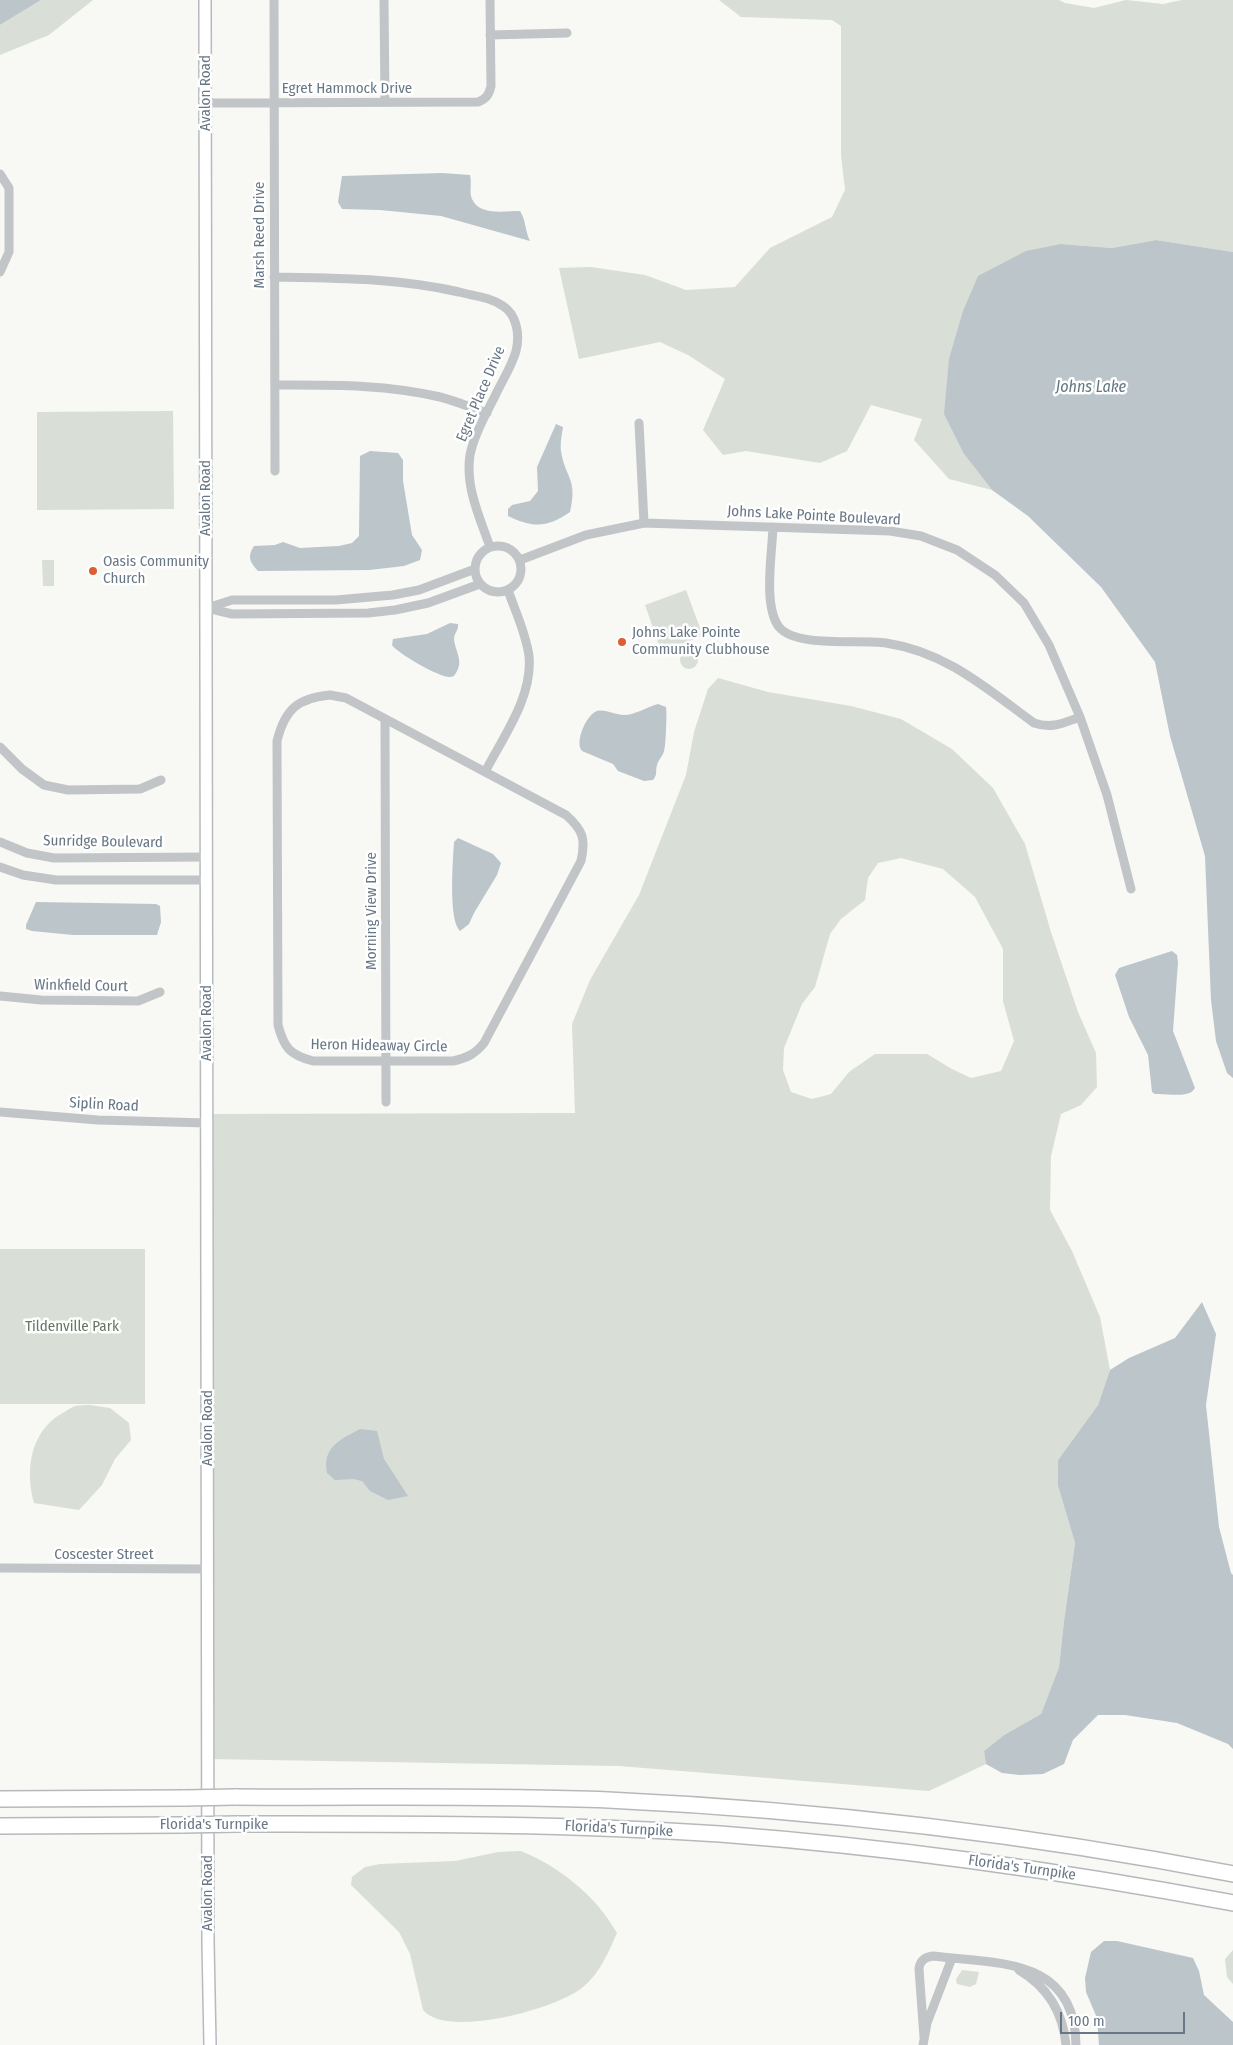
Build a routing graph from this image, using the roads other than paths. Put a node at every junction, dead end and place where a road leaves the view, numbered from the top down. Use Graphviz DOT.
graph roads {
  1 [pos="205,0"];
  2 [pos="274,0"];
  3 [pos="384,0"];
  4 [pos="490,0"];
  5 [pos="567,33"];
  6 [pos="490,35"];
  7 [pos="385,102"];
  8 [pos="206,103"];
  9 [pos="274,103"];
  10 [pos="0,174"];
  11 [pos="0,272"];
  12 [pos="274,277"];
  13 [pos="274,385"];
  14 [pos="487,413"];
  15 [pos="639,423"];
  16 [pos="275,471"];
  17 [pos="644,523"];
  18 [pos="773,527"];
  19 [pos="490,547"];
  20 [pos="520,560"];
  21 [pos="475,569"];
  22 [pos="480,584"];
  23 [pos="508,590"];
  24 [pos="336,600"];
  25 [pos="207,608"];
  26 [pos="336,615"];
  27 [pos="1080,717"];
  28 [pos="385,719"];
  29 [pos="0,747"];
  30 [pos="485,772"];
  31 [pos="161,780"];
  32 [pos="0,842"];
  33 [pos="207,857"];
  34 [pos="0,867"];
  35 [pos="207,880"];
  36 [pos="1131,889"];
  37 [pos="160,992"];
  38 [pos="0,996"];
  39 [pos="386,1061"];
  40 [pos="386,1102"];
  41 [pos="0,1112"];
  42 [pos="207,1123"];
  43 [pos="0,1568"];
  44 [pos="208,1569"];
  45 [pos="0,1799"];
  46 [pos="0,1826"];
  47 [pos="1233,1874"];
  48 [pos="1233,1903"];
  49 [pos="952,1958"];
  50 [pos="1012,1966"];
  51 [pos="923,2041"];
  52 [pos="210,2045"];
  53 [pos="1066,2045"];
  54 [pos="1076,2045"];
  1 -- 8 [label="main road, Avalon Road"];
  2 -- 9 [label="street, Marsh Reed Drive"];
  3 -- 7 [label="street"];
  4 -- 6 [label="street"];
  5 -- 6 [label="street"];
  6 -- 7 [label="street, Egret Hammock Drive"];
  7 -- 9 [label="street, Egret Hammock Drive"];
  8 -- 9 [label="street, Egret Hammock Drive"];
  8 -- 25 [label="main road, Avalon Road"];
  9 -- 12 [label="street, Marsh Reed Drive"];
  10 -- 11 [label="street"];
  12 -- 13 [label="street, Marsh Reed Drive"];
  12 -- 14 [label="street, Egret Place Drive"];
  13 -- 14 [label="street"];
  13 -- 16 [label="street, Marsh Reed Drive"];
  14 -- 19 [label="street, Egret Place Drive"];
  15 -- 17 [label="street"];
  17 -- 18 [label="street, Johns Lake Pointe Boulevard"];
  17 -- 20 [label="street, Johns Lake Pointe Boulevard"];
  18 -- 27 [label="street, Johns Lake Pointe Boulevard"];
  18 -- 27 [label="street"];
  19 -- 20 [label="street"];
  19 -- 21 [label="street"];
  20 -- 23 [label="street"];
  21 -- 22 [label="street"];
  21 -- 24 [label="street"];
  22 -- 23 [label="street"];
  22 -- 26 [label="street"];
  23 -- 30 [label="street"];
  24 -- 25 [label="street"];
  24 -- 26 [label="street"];
  25 -- 26 [label="street"];
  25 -- 33 [label="main road, Avalon Road"];
  27 -- 36 [label="street, Johns Lake Pointe Boulevard"];
  28 -- 30 [label="street, Heron Hideaway Circle"];
  28 -- 39 [label="street, Morning View Drive"];
  28 -- 39 [label="street, Heron Hideaway Circle"];
  29 -- 31 [label="street"];
  30 -- 39 [label="street, Heron Hideaway Circle"];
  32 -- 33 [label="street, Sunridge Boulevard"];
  33 -- 35 [label="main road, Avalon Road"];
  34 -- 35 [label="street"];
  35 -- 42 [label="main road, Avalon Road"];
  37 -- 38 [label="street, Winkfield Court"];
  39 -- 40 [label="street, Morning View Drive"];
  41 -- 42 [label="street, Siplin Road"];
  42 -- 44 [label="main road, Avalon Road"];
  43 -- 44 [label="street, Coscester Street"];
  44 -- 52 [label="main road, Avalon Road"];
  45 -- 47 [label="highway, Florida's Turnpike, bridge"];
  46 -- 48 [label="highway, Florida's Turnpike, bridge"];
  49 -- 50 [label="street"];
  49 -- 51 [label="street"];
  49 -- 51 [label="street"];
  50 -- 53 [label="street"];
  50 -- 54 [label="street"];
}
